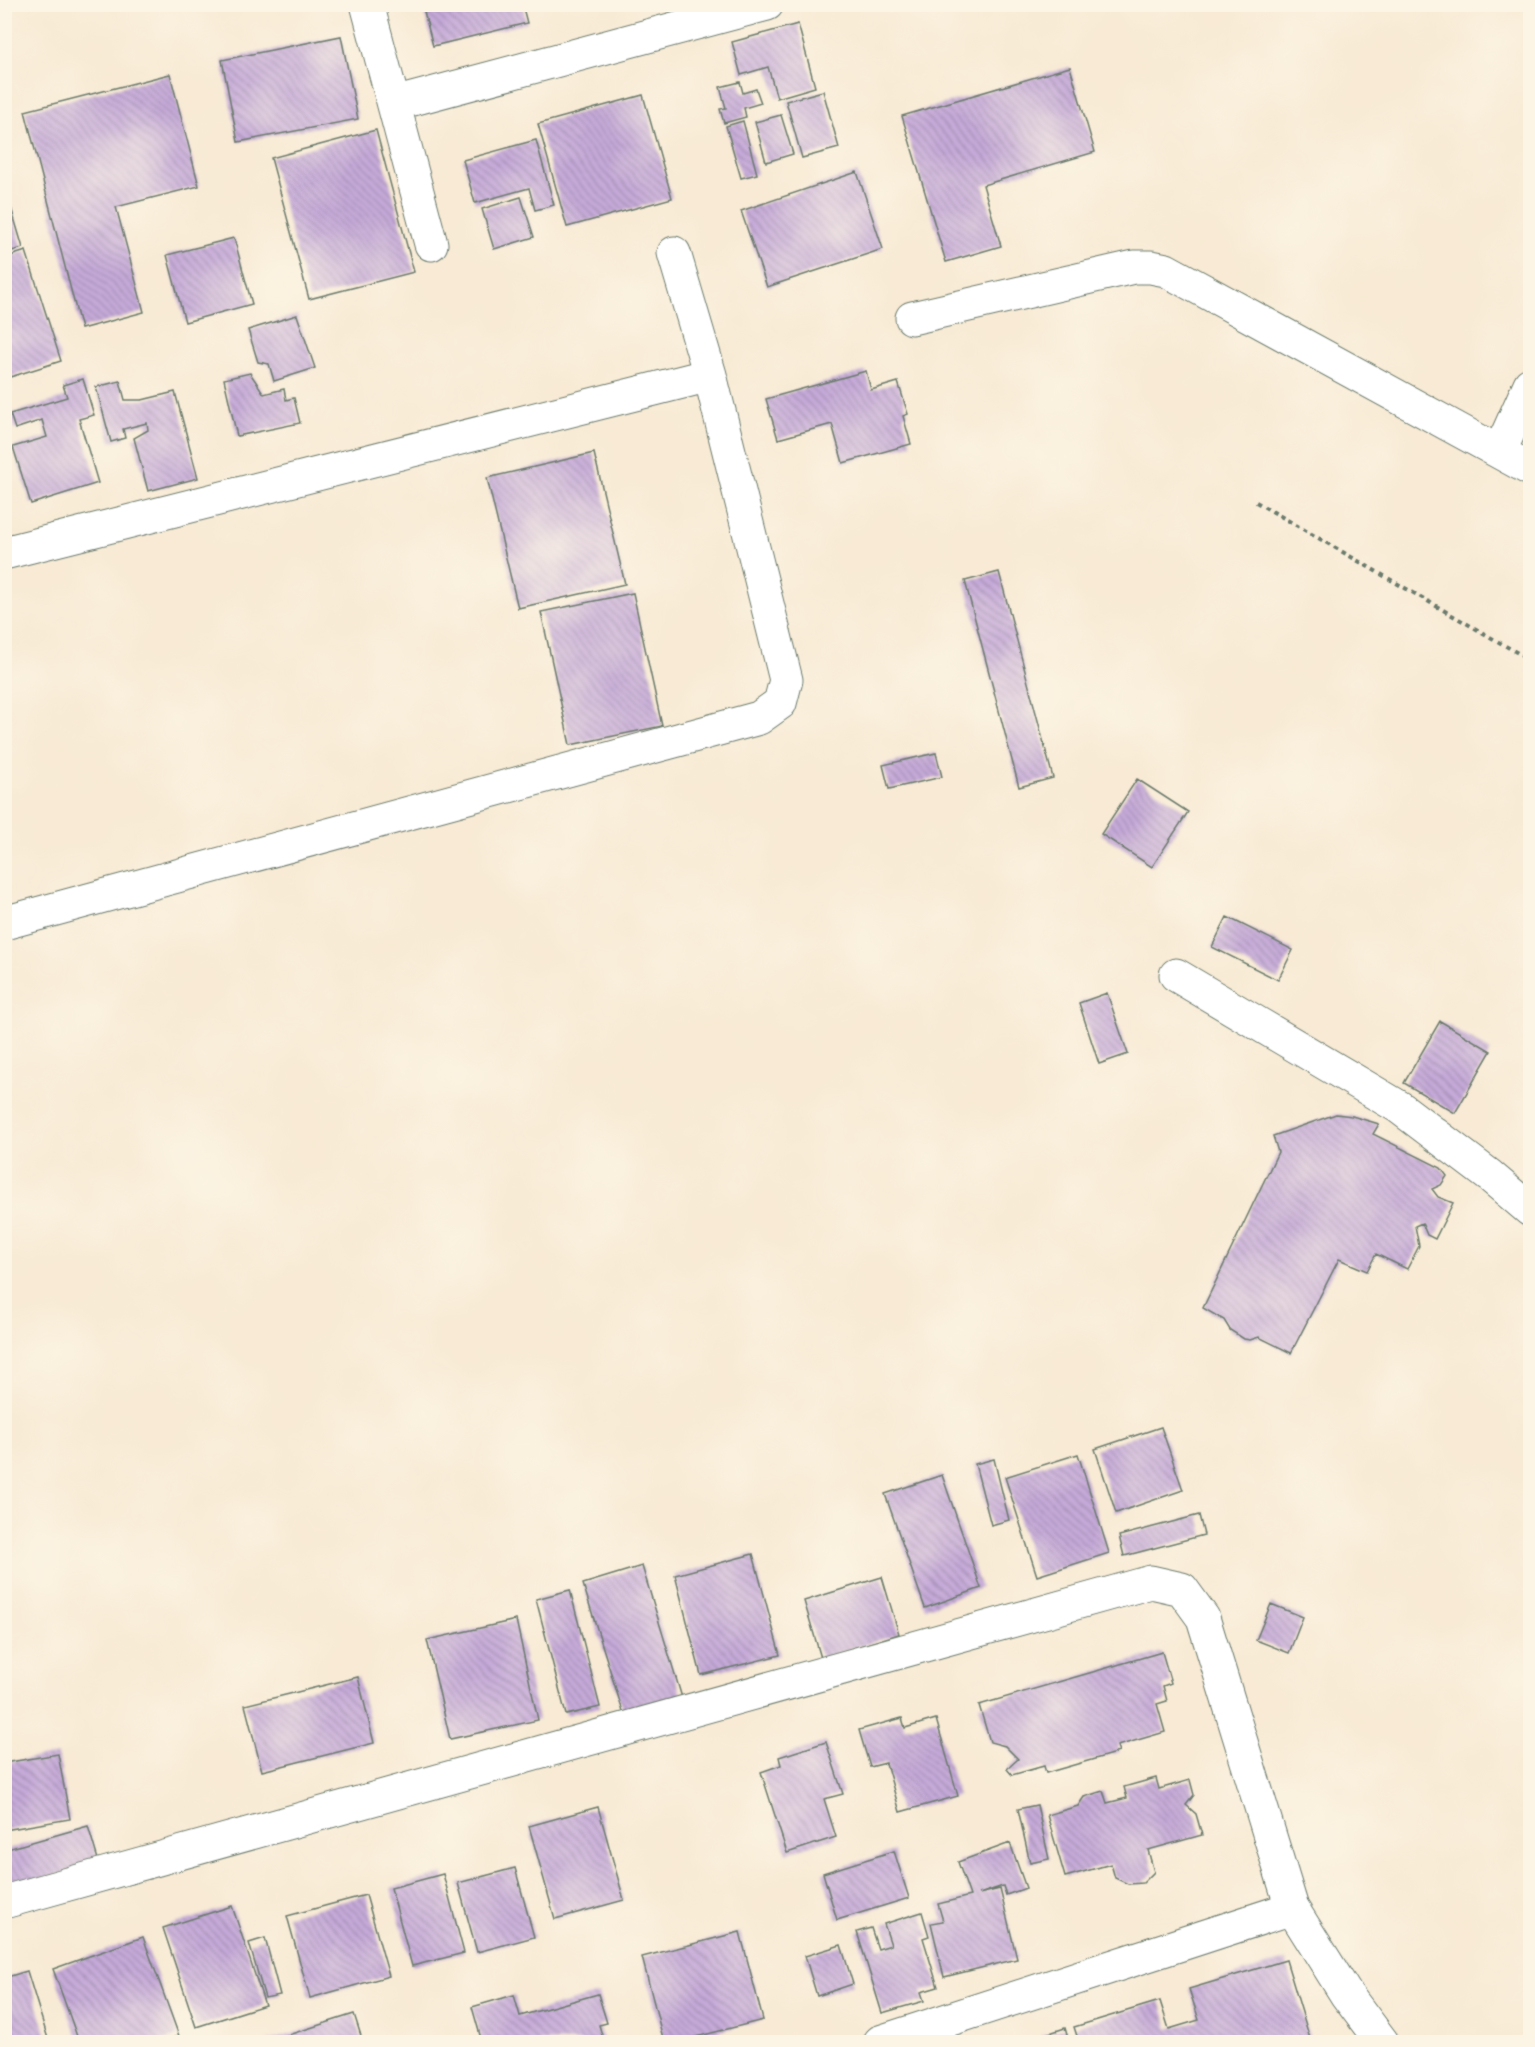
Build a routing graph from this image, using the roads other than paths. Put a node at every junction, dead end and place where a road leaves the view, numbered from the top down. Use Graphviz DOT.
graph roads {
  1 [pos="367,4"];
  2 [pos="767,4"];
  3 [pos="394,104"];
  4 [pos="431,244"];
  5 [pos="674,253"];
  6 [pos="912,318"];
  7 [pos="710,375"];
  8 [pos="1530,384"];
  9 [pos="1500,451"];
  10 [pos="1530,469"];
  11 [pos="4,553"];
  12 [pos="4,923"];
  13 [pos="1176,975"];
  14 [pos="1530,1210"];
  15 [pos="4,1902"];
  16 [pos="1292,1908"];
  17 [pos="880,2043"];
  18 [pos="1382,2043"];
  1 -- 3 [label="street"];
  2 -- 3 [label="street"];
  3 -- 4 [label="street"];
  5 -- 7 [label="street"];
  6 -- 9 [label="street"];
  7 -- 11 [label="street"];
  7 -- 12 [label="street"];
  8 -- 9 [label="street"];
  9 -- 10 [label="street"];
  13 -- 14 [label="street"];
  15 -- 16 [label="street"];
  16 -- 17 [label="street"];
  16 -- 18 [label="street"];
}
